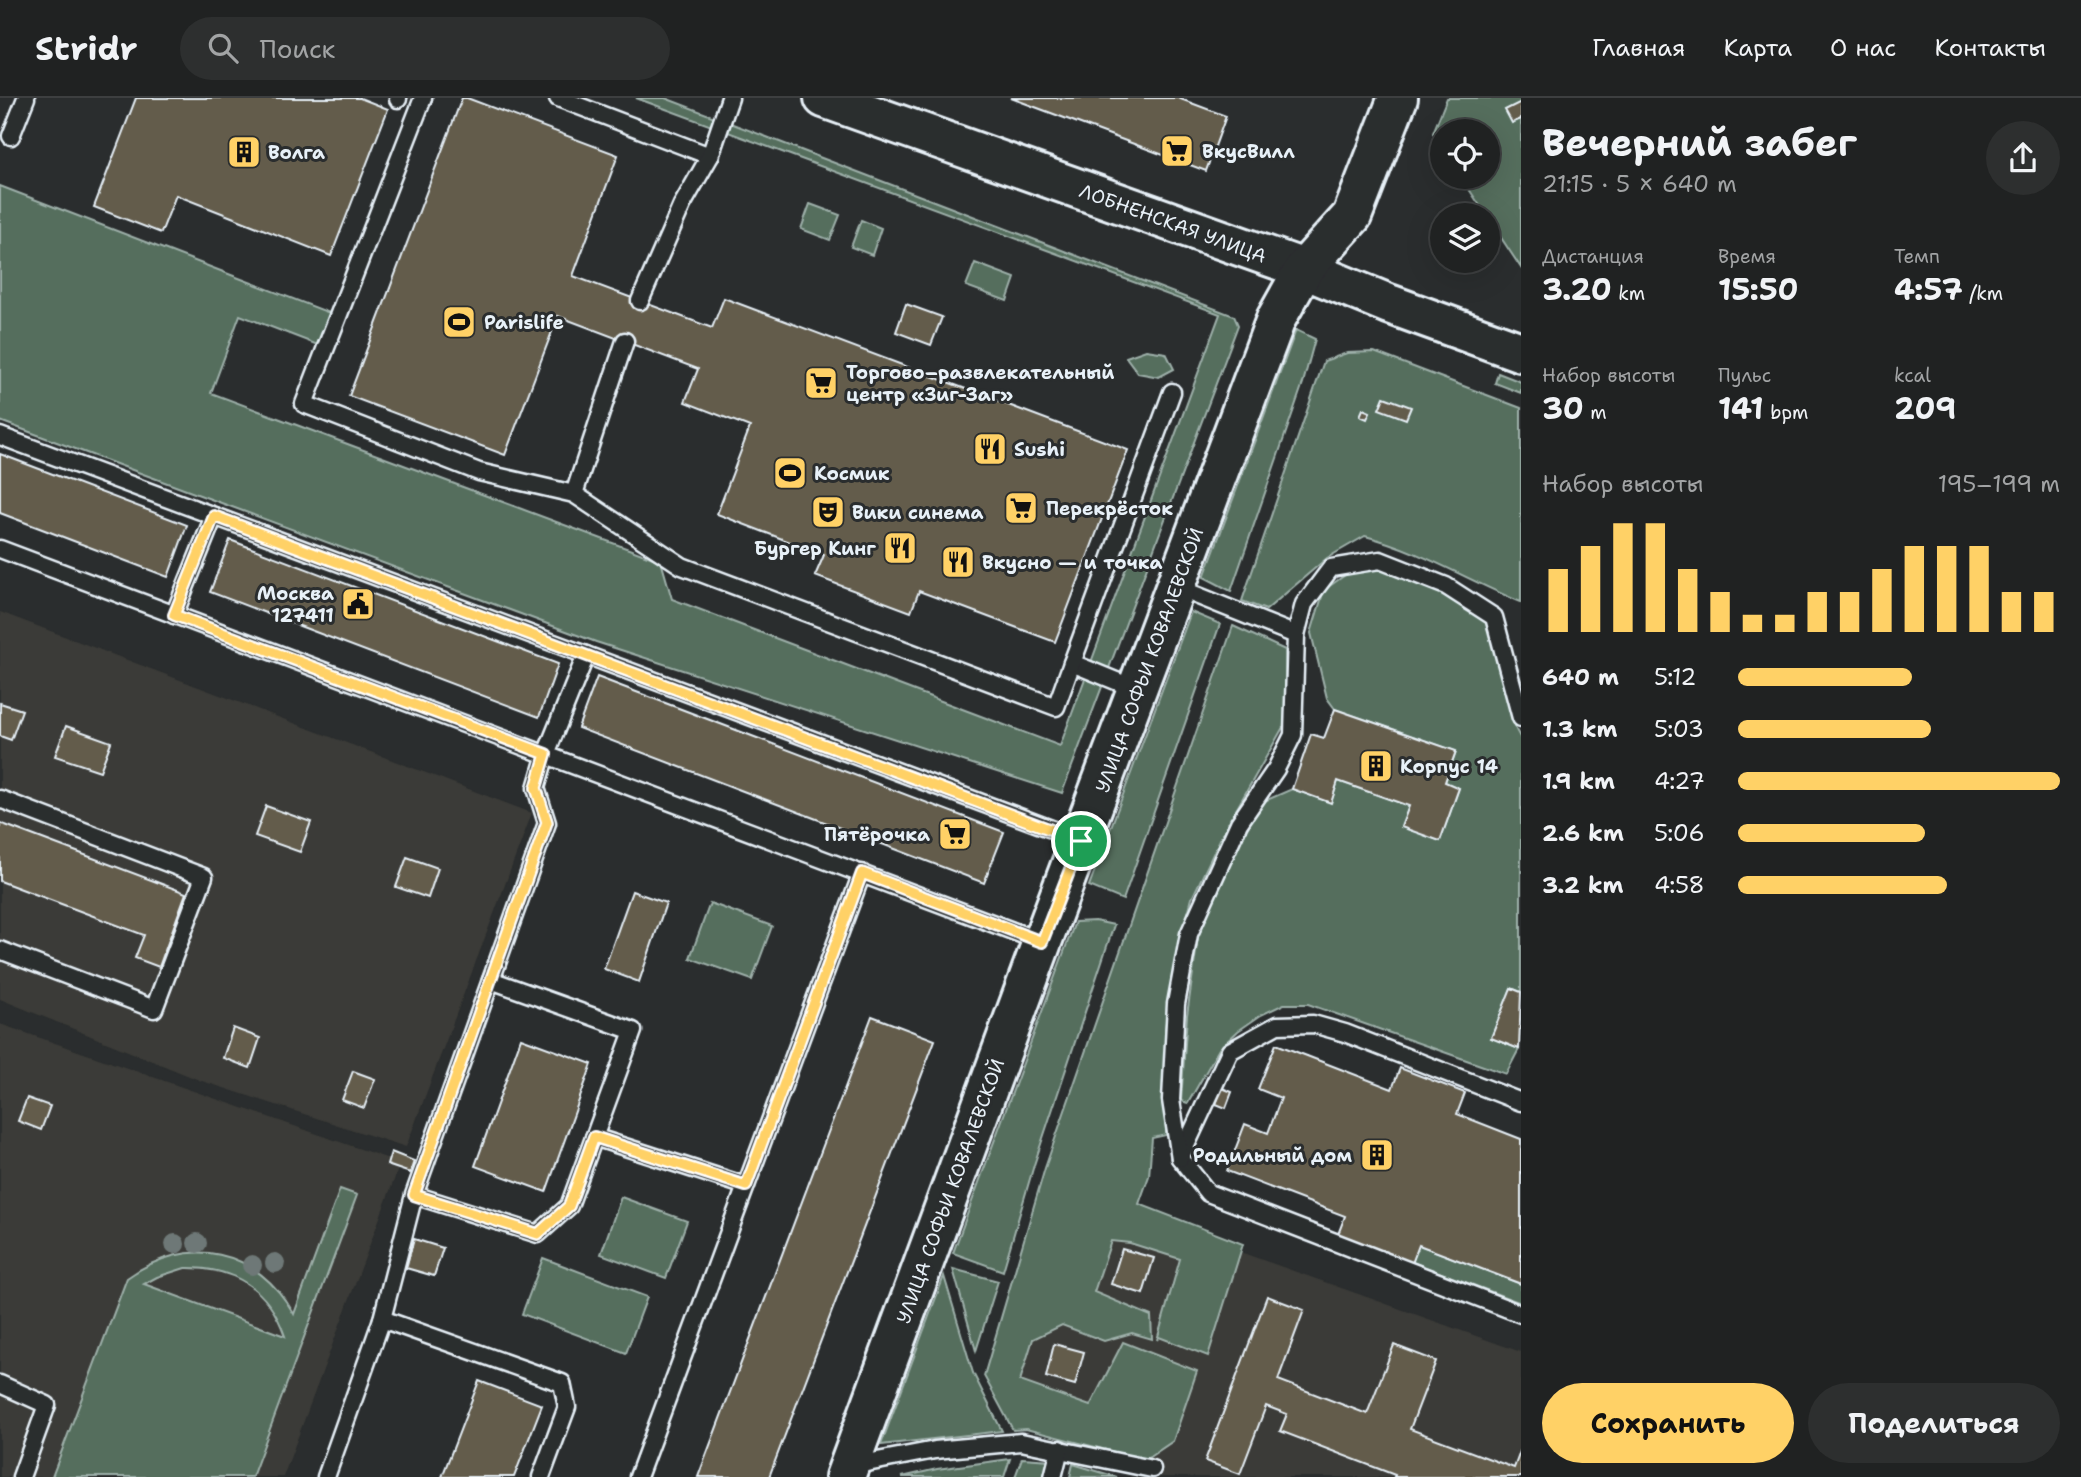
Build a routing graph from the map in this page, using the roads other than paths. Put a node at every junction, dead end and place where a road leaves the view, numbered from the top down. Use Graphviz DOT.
graph roads {
  1 [pos="26,98"];
  2 [pos="423,98"];
  3 [pos="558,98"];
  4 [pos="730,98"];
  5 [pos="824,98"];
  6 [pos="1398,98"];
  7 [pos="11,136"];
  8 [pos="710,156"];
  9 [pos="1304,269"];
  10 [pos="640,301"];
  11 [pos="625,341"];
  12 [pos="1521,352"];
  13 [pos="1172,393"];
  14 [pos="0,436"];
  15 [pos="574,494"];
  16 [pos="214,516"];
  17 [pos="0,549"];
  18 [pos="1176,587"];
  19 [pos="174,615"];
  20 [pos="1296,635"];
  21 [pos="586,655"];
  22 [pos="1072,663"];
  23 [pos="1138,690"];
  24 [pos="1521,718"];
  25 [pos="546,754"];
  26 [pos="0,799"];
  27 [pos="1081,841"];
  28 [pos="862,873"];
  29 [pos="1042,942"];
  30 [pos="0,950"];
  31 [pos="491,980"];
  32 [pos="1521,1102"];
  33 [pos="594,1137"];
  34 [pos="1180,1158"];
  35 [pos="746,1186"];
  36 [pos="414,1195"];
  37 [pos="1521,1314"];
  38 [pos="382,1319"];
  39 [pos="0,1384"];
  40 [pos="1060,1449"];
  41 [pos="1152,1469"];
  42 [pos="847,1472"];
  43 [pos="21,1477"];
  44 [pos="326,1477"];
  45 [pos="541,1477"];
  46 [pos="638,1477"];
  47 [pos="1053,1477"];
  1 -- 7 [label="lane"];
  2 -- 15 [label="lane"];
  3 -- 8 [label="lane"];
  4 -- 8 [label="lane"];
  5 -- 9 [label="street, ЛОБНЕНСКАЯ УЛИЦА"];
  6 -- 9 [label="street, УЛИЦА СОФЬИ КОВАЛЕВСКОЙ"];
  8 -- 10 [label="lane"];
  9 -- 12 [label="street, ЛОБНЕНСКАЯ УЛИЦА"];
  9 -- 18 [label="street, УЛИЦА СОФЬИ КОВАЛЕВСКОЙ"];
  11 -- 15 [label="lane"];
  13 -- 22 [label="lane"];
  14 -- 16 [label="lane"];
  15 -- 22 [label="lane"];
  16 -- 19 [label="lane"];
  16 -- 21 [label="lane"];
  17 -- 19 [label="lane"];
  18 -- 20 [label="lane"];
  18 -- 23 [label="street, УЛИЦА СОФЬИ КОВАЛЕВСКОЙ"];
  19 -- 25 [label="lane"];
  20 -- 24 [label="lane"];
  20 -- 34 [label="lane"];
  21 -- 25 [label="lane"];
  21 -- 27 [label="lane"];
  22 -- 23 [label="lane"];
  23 -- 27 [label="street, УЛИЦА СОФЬИ КОВАЛЕВСКОЙ"];
  25 -- 28 [label="lane"];
  25 -- 31 [label="lane"];
  26 -- 30 [label="lane"];
  27 -- 29 [label="street, УЛИЦА СОФЬИ КОВАЛЕВСКОЙ"];
  28 -- 29 [label="lane"];
  28 -- 35 [label="lane"];
  29 -- 42 [label="street, УЛИЦА СОФЬИ КОВАЛЕВСКОЙ"];
  31 -- 33 [label="lane"];
  31 -- 36 [label="lane"];
  32 -- 34 [label="lane"];
  33 -- 35 [label="lane"];
  33 -- 36 [label="lane"];
  34 -- 37 [label="lane"];
  35 -- 46 [label="lane"];
  36 -- 38 [label="lane"];
  38 -- 44 [label="lane"];
  38 -- 45 [label="lane"];
  39 -- 43 [label="lane"];
  40 -- 41 [label="lane"];
  40 -- 42 [label="lane"];
  40 -- 47 [label="lane"];
}
